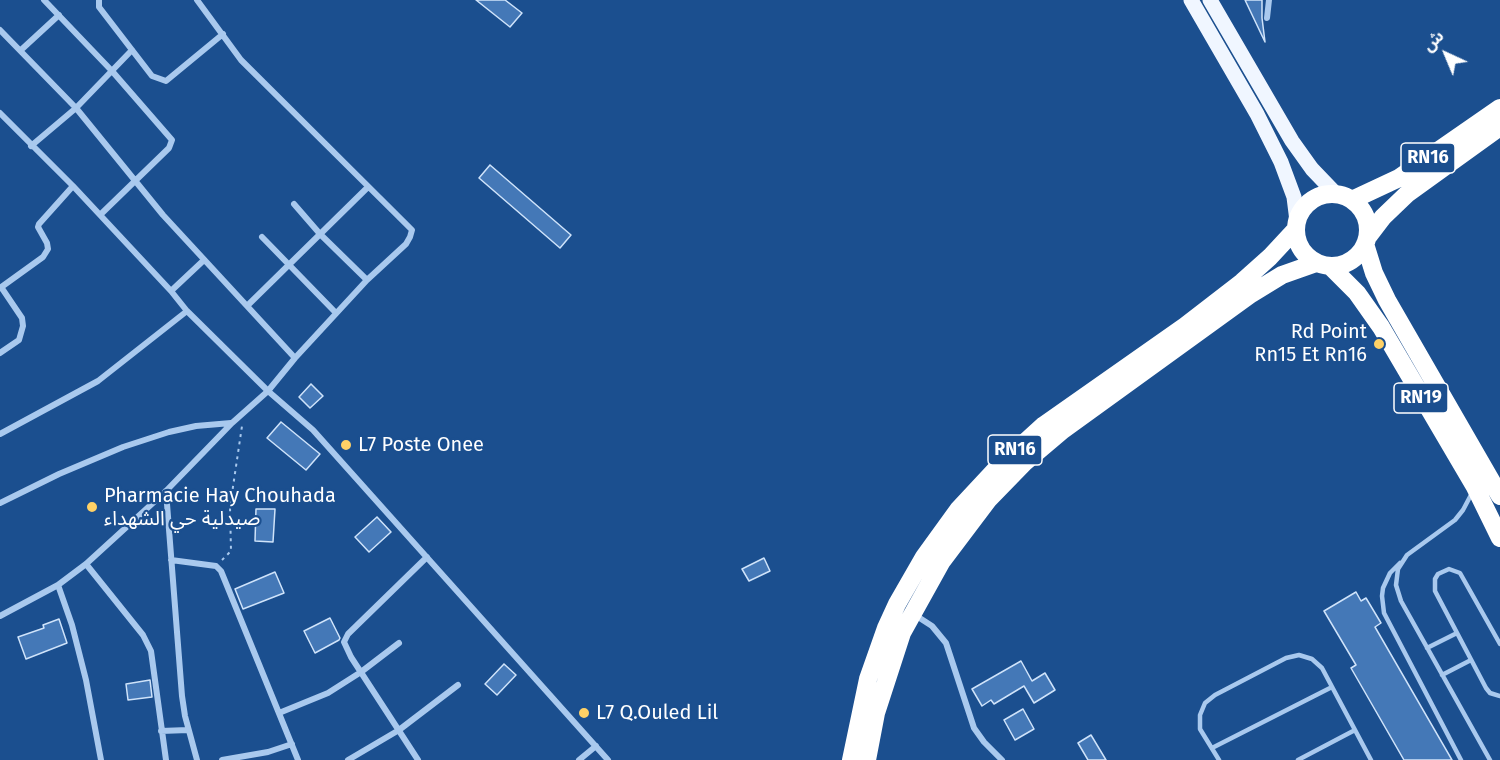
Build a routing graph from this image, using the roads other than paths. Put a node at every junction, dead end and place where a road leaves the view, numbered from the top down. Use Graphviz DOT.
graph roads {
  1 [pos="44,0"];
  2 [pos="99,0"];
  3 [pos="197,0"];
  4 [pos="1191,0"];
  5 [pos="1210,0"];
  6 [pos="1269,0"];
  7 [pos="59,15"];
  8 [pos="1267,18"];
  9 [pos="0,30"];
  10 [pos="223,34"];
  11 [pos="21,50"];
  12 [pos="132,50"];
  13 [pos="112,71"];
  14 [pos="76,108"];
  15 [pos="1500,108"];
  16 [pos="0,113"];
  17 [pos="1500,127"];
  18 [pos="32,146"];
  19 [pos="135,180"];
  20 [pos="73,186"];
  21 [pos="368,187"];
  22 [pos="1344,197"];
  23 [pos="294,204"];
  24 [pos="100,215"];
  25 [pos="1296,225"];
  26 [pos="320,234"];
  27 [pos="262,237"];
  28 [pos="1366,241"];
  29 [pos="204,260"];
  30 [pos="1323,264"];
  31 [pos="289,265"];
  32 [pos="367,280"];
  33 [pos="1,288"];
  34 [pos="171,291"];
  35 [pos="248,305"];
  36 [pos="187,310"];
  37 [pos="336,313"];
  38 [pos="0,353"];
  39 [pos="295,358"];
  40 [pos="268,391"];
  41 [pos="232,423"];
  42 [pos="0,434"];
  43 [pos="1474,488"];
  44 [pos="166,491"];
  45 [pos="1500,496"];
  46 [pos="0,503"];
  47 [pos="1500,538"];
  48 [pos="427,557"];
  49 [pos="171,560"];
  50 [pos="1402,562"];
  51 [pos="86,564"];
  52 [pos="58,585"];
  53 [pos="912,613"];
  54 [pos="0,616"];
  55 [pos="1457,633"];
  56 [pos="399,643"];
  57 [pos="1500,644"];
  58 [pos="1427,648"];
  59 [pos="1471,660"];
  60 [pos="361,672"];
  61 [pos="1442,675"];
  62 [pos="458,685"];
  63 [pos="1332,687"];
  64 [pos="1500,696"];
  65 [pos="279,713"];
  66 [pos="188,730"];
  67 [pos="399,730"];
  68 [pos="1355,730"];
  69 [pos="161,731"];
  70 [pos="292,744"];
  71 [pos="596,746"];
  72 [pos="1212,748"];
  73 [pos="101,760"];
  74 [pos="166,760"];
  75 [pos="197,760"];
  76 [pos="222,760"];
  77 [pos="298,760"];
  78 [pos="348,760"];
  79 [pos="418,760"];
  80 [pos="579,760"];
  81 [pos="608,760"];
  82 [pos="851,760"];
  83 [pos="867,760"];
  84 [pos="1002,760"];
  85 [pos="1219,760"];
  86 [pos="1298,760"];
  87 [pos="1371,760"];
  88 [pos="1461,760"];
  89 [pos="1490,760"];
  1 -- 7 [label="street"];
  2 -- 12 [label="street"];
  3 -- 10 [label="street"];
  4 -- 25 [label="main road"];
  5 -- 22 [label="main road"];
  6 -- 8 [label="street"];
  7 -- 11 [label="street"];
  7 -- 13 [label="street"];
  9 -- 11 [label="street"];
  10 -- 12 [label="street"];
  10 -- 21 [label="street"];
  11 -- 14 [label="street"];
  12 -- 13 [label="street"];
  13 -- 14 [label="street"];
  13 -- 19 [label="street"];
  14 -- 18 [label="street"];
  14 -- 19 [label="street"];
  15 -- 22 [label="highway, RN16"];
  16 -- 18 [label="street"];
  17 -- 28 [label="highway, RN16"];
  18 -- 20 [label="street"];
  19 -- 24 [label="street"];
  19 -- 29 [label="street"];
  20 -- 24 [label="street"];
  20 -- 33 [label="street"];
  21 -- 26 [label="street"];
  21 -- 32 [label="street"];
  22 -- 25 [label="highway, RN16"];
  22 -- 28 [label="highway"];
  23 -- 26 [label="street"];
  24 -- 34 [label="street"];
  25 -- 30 [label="highway"];
  25 -- 82 [label="highway, RN16"];
  26 -- 31 [label="street"];
  26 -- 32 [label="street"];
  27 -- 31 [label="street"];
  28 -- 30 [label="highway, RN16"];
  28 -- 45 [label="highway, RN19"];
  29 -- 34 [label="street"];
  29 -- 35 [label="street"];
  30 -- 43 [label="highway, RN19"];
  30 -- 53 [label="highway, RN16"];
  31 -- 35 [label="street"];
  31 -- 37 [label="street"];
  32 -- 37 [label="street"];
  33 -- 38 [label="street"];
  34 -- 36 [label="street"];
  35 -- 39 [label="street"];
  36 -- 40 [label="street"];
  36 -- 42 [label="street"];
  37 -- 39 [label="street"];
  39 -- 40 [label="street"];
  40 -- 41 [label="street"];
  40 -- 48 [label="street"];
  41 -- 44 [label="street"];
  41 -- 46 [label="street"];
  43 -- 47 [label="highway, RN19"];
  43 -- 50 [label="lane"];
  44 -- 49 [label="street"];
  44 -- 51 [label="street"];
  48 -- 60 [label="street"];
  48 -- 71 [label="street"];
  49 -- 65 [label="street"];
  49 -- 66 [label="street"];
  50 -- 58 [label="lane"];
  50 -- 88 [label="lane"];
  51 -- 52 [label="street"];
  51 -- 69 [label="street"];
  52 -- 54 [label="street"];
  52 -- 73 [label="street"];
  53 -- 83 [label="highway, RN16"];
  53 -- 84 [label="street"];
  55 -- 57 [label="lane"];
  55 -- 58 [label="lane"];
  55 -- 59 [label="lane"];
  56 -- 60 [label="street"];
  58 -- 61 [label="lane"];
  59 -- 61 [label="lane"];
  59 -- 64 [label="lane"];
  60 -- 65 [label="street"];
  60 -- 67 [label="street"];
  61 -- 89 [label="lane"];
  62 -- 67 [label="street"];
  63 -- 68 [label="lane"];
  63 -- 72 [label="lane"];
  63 -- 72 [label="lane"];
  65 -- 70 [label="street"];
  66 -- 69 [label="street"];
  66 -- 75 [label="street"];
  67 -- 78 [label="street"];
  67 -- 79 [label="street"];
  68 -- 86 [label="lane"];
  68 -- 87 [label="lane"];
  69 -- 74 [label="street"];
  70 -- 76 [label="street"];
  70 -- 77 [label="street"];
  71 -- 80 [label="street"];
  71 -- 81 [label="street"];
  72 -- 85 [label="lane"];
}
